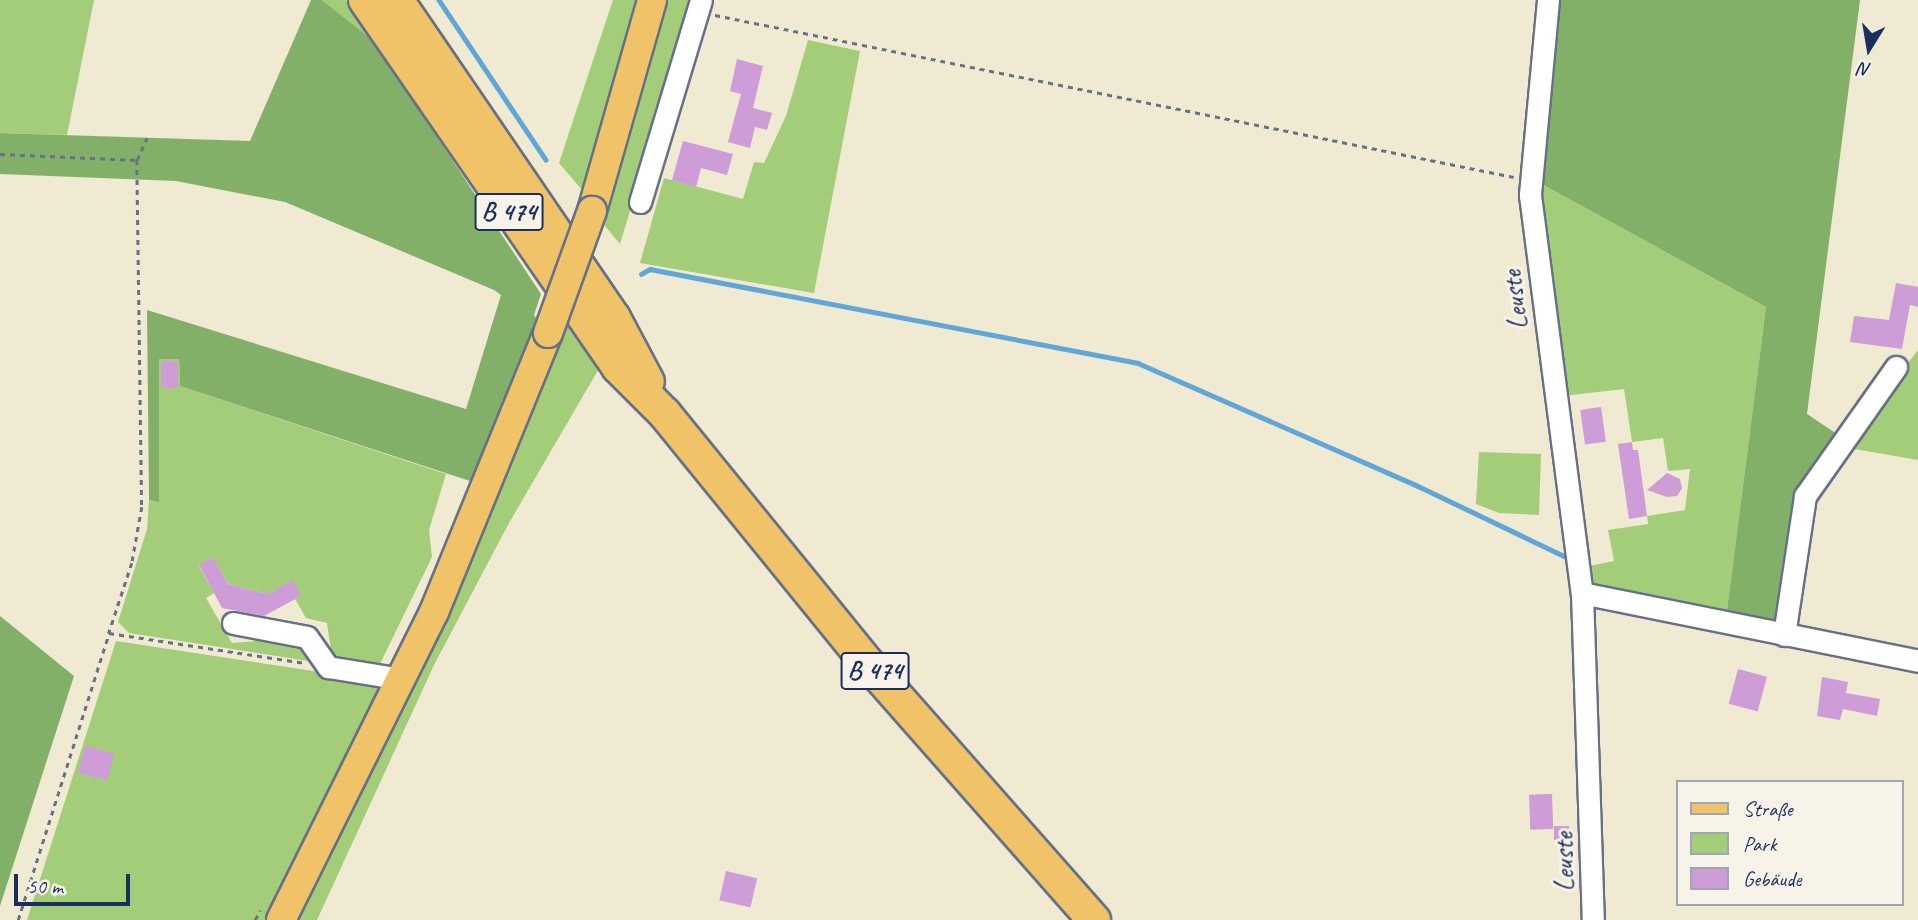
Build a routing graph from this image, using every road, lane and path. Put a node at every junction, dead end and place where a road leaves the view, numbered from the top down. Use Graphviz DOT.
graph roads {
  1 [pos="365,0"];
  2 [pos="397,0"];
  3 [pos="652,0"];
  4 [pos="1548,0"];
  5 [pos="699,6"];
  6 [pos="147,138"];
  7 [pos="0,154"];
  8 [pos="137,160"];
  9 [pos="1531,180"];
  10 [pos="640,202"];
  11 [pos="1896,367"];
  12 [pos="665,414"];
  13 [pos="1583,593"];
  14 [pos="233,624"];
  15 [pos="109,633"];
  16 [pos="1784,635"];
  17 [pos="1918,662"];
  18 [pos="327,667"];
  19 [pos="402,679"];
  20 [pos="18,920"];
  21 [pos="281,920"];
  22 [pos="1094,920"];
  23 [pos="1594,920"];
  1 -- 12 [label="highway, B 474"];
  2 -- 12 [label="highway, B 474"];
  3 -- 19 [label="main road, bridge"];
  4 -- 9 [label="street, Leuste"];
  5 -- 9 [label="path"];
  5 -- 10 [label="street"];
  6 -- 8 [label="path"];
  7 -- 8 [label="path"];
  8 -- 15 [label="path"];
  9 -- 13 [label="street, Leuste"];
  11 -- 16 [label="street"];
  12 -- 22 [label="highway, B 474"];
  13 -- 16 [label="street"];
  13 -- 23 [label="street, Leuste"];
  14 -- 18 [label="street"];
  15 -- 18 [label="path"];
  15 -- 20 [label="path"];
  16 -- 17 [label="street"];
  18 -- 19 [label="street"];
  19 -- 21 [label="main road"];
}
